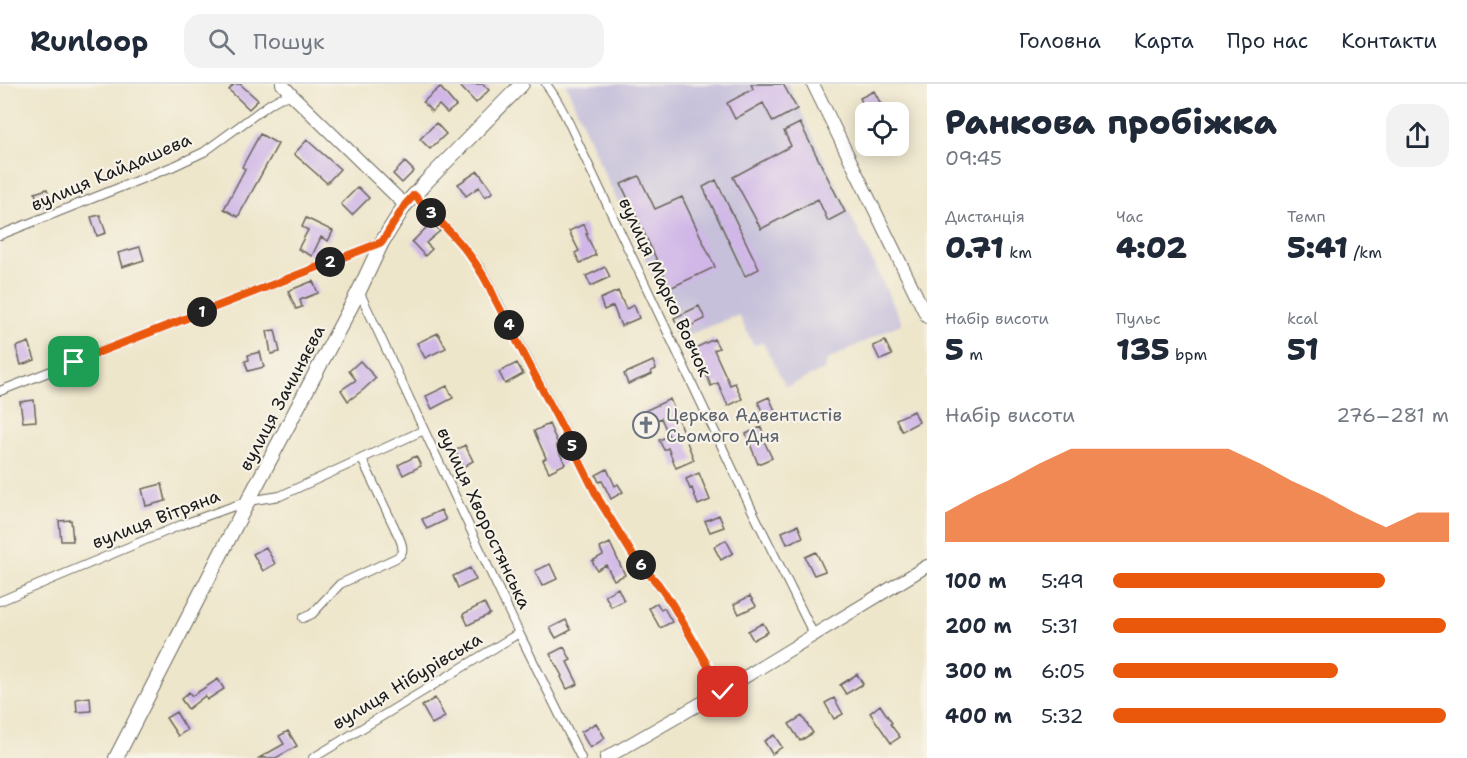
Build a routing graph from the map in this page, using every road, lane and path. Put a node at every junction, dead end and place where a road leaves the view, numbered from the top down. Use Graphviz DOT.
graph roads {
  1 [pos="282,84"];
  2 [pos="522,84"];
  3 [pos="546,84"];
  4 [pos="813,84"];
  5 [pos="292,95"];
  6 [pos="410,200"];
  7 [pos="0,236"];
  8 [pos="382,242"];
  9 [pos="359,291"];
  10 [pos="927,318"];
  11 [pos="0,392"];
  12 [pos="424,430"];
  13 [pos="362,459"];
  14 [pos="248,501"];
  15 [pos="927,566"];
  16 [pos="0,601"];
  17 [pos="303,618"];
  18 [pos="519,633"];
  19 [pos="814,635"];
  20 [pos="723,692"];
  21 [pos="116,758"];
  22 [pos="313,758"];
  23 [pos="582,758"];
  24 [pos="606,758"];
  1 -- 5 [label="street"];
  2 -- 6 [label="main road, вулиця Зачиняєва"];
  3 -- 19 [label="street, вулиця Марко Вовчок"];
  4 -- 10 [label="street"];
  5 -- 6 [label="street"];
  5 -- 7 [label="street, вулиця Кайдашева"];
  6 -- 8 [label="main road, вулиця Зачиняєва"];
  6 -- 20 [label="street"];
  8 -- 9 [label="main road, вулиця Зачиняєва"];
  8 -- 11 [label="street"];
  9 -- 12 [label="street, вулиця Хворостянська"];
  9 -- 14 [label="main road, вулиця Зачиняєва"];
  12 -- 13 [label="street, вулиця Вітряна"];
  12 -- 18 [label="street, вулиця Хворостянська"];
  13 -- 14 [label="street, вулиця Вітряна"];
  13 -- 17 [label="street"];
  14 -- 16 [label="street, вулиця Вітряна"];
  14 -- 21 [label="main road, вулиця Зачиняєва"];
  15 -- 19 [label="street"];
  18 -- 22 [label="street, вулиця Нібурівська"];
  18 -- 23 [label="street, вулиця Хворостянська"];
  19 -- 20 [label="street"];
  20 -- 24 [label="street"];
}
